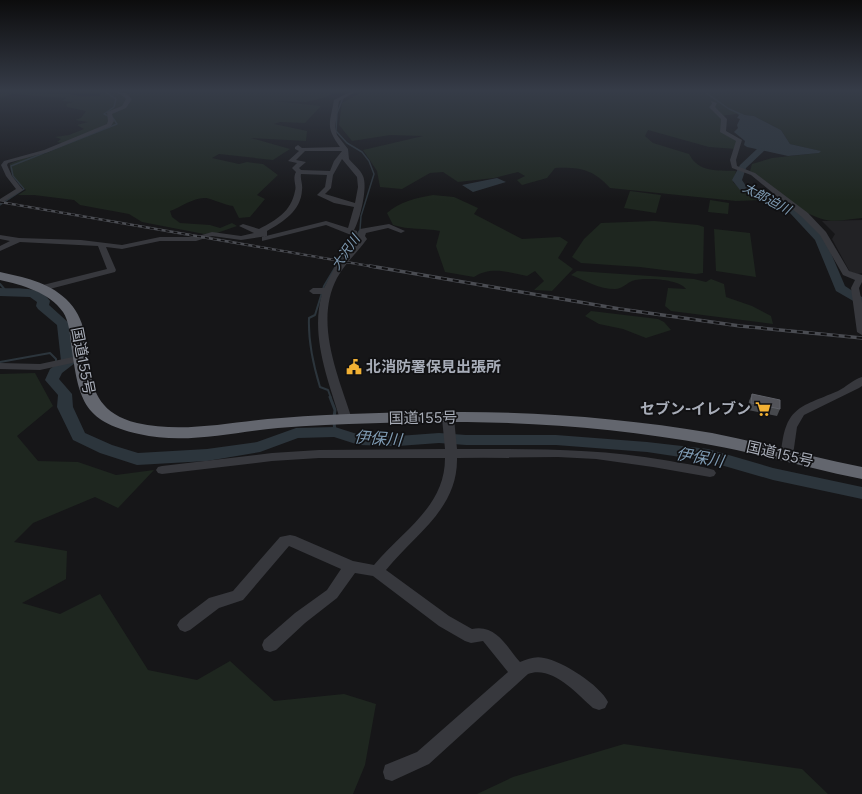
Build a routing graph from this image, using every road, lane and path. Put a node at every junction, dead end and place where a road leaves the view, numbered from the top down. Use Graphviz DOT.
graph roads {
  1 [pos="106,127"];
  2 [pos="333,127"];
  3 [pos="723,127"];
  4 [pos="346,150"];
  5 [pos="298,172"];
  6 [pos="332,173"];
  7 [pos="0,202"];
  8 [pos="357,206"];
  9 [pos="243,226"];
  10 [pos="401,231"];
  11 [pos="354,233"];
  12 [pos="265,235"];
  13 [pos="0,237"];
  14 [pos="19,240"];
  15 [pos="101,245"];
  16 [pos="0,249"];
  17 [pos="0,276"];
  18 [pos="862,278"];
  19 [pos="42,288"];
  20 [pos="313,291"];
  21 [pos="325,291"];
  22 [pos="862,332"];
  23 [pos="77,358"];
  24 [pos="0,366"];
  25 [pos="862,380"];
  26 [pos="448,418"];
  27 [pos="346,419"];
  28 [pos="451,452"];
  29 [pos="787,455"];
  30 [pos="162,470"];
  31 [pos="710,473"];
  32 [pos="862,473"];
  33 [pos="351,567"];
  34 [pos="377,571"];
  35 [pos="185,625"];
  36 [pos="270,645"];
  37 [pos="517,671"];
  38 [pos="599,702"];
  39 [pos="392,772"];
  1 -- 7 [label="street"];
  2 -- 4 [label="street"];
  3 -- 18 [label="street"];
  4 -- 5 [label="street"];
  4 -- 6 [label="street"];
  4 -- 8 [label="street"];
  5 -- 6 [label="street"];
  5 -- 12 [label="street"];
  6 -- 8 [label="street"];
  8 -- 11 [label="street"];
  9 -- 12 [label="street"];
  10 -- 11 [label="street"];
  11 -- 12 [label="street"];
  11 -- 21 [label="street"];
  12 -- 15 [label="street"];
  13 -- 14 [label="street"];
  14 -- 15 [label="street"];
  14 -- 16 [label="street"];
  15 -- 19 [label="street"];
  17 -- 19 [label="highway, 国道155号"];
  18 -- 22 [label="street"];
  19 -- 23 [label="highway, 国道155号"];
  20 -- 21 [label="street"];
  21 -- 27 [label="street"];
  23 -- 24 [label="street"];
  23 -- 27 [label="highway, 国道155号"];
  25 -- 29 [label="street"];
  26 -- 27 [label="highway, 国道155号"];
  26 -- 28 [label="street"];
  26 -- 29 [label="highway, 国道155号"];
  28 -- 30 [label="street"];
  28 -- 31 [label="street"];
  28 -- 34 [label="street"];
  29 -- 32 [label="highway, 国道155号"];
  33 -- 34 [label="street"];
  33 -- 35 [label="street"];
  33 -- 36 [label="street"];
  34 -- 37 [label="street"];
  37 -- 38 [label="street"];
  37 -- 39 [label="street"];
}
